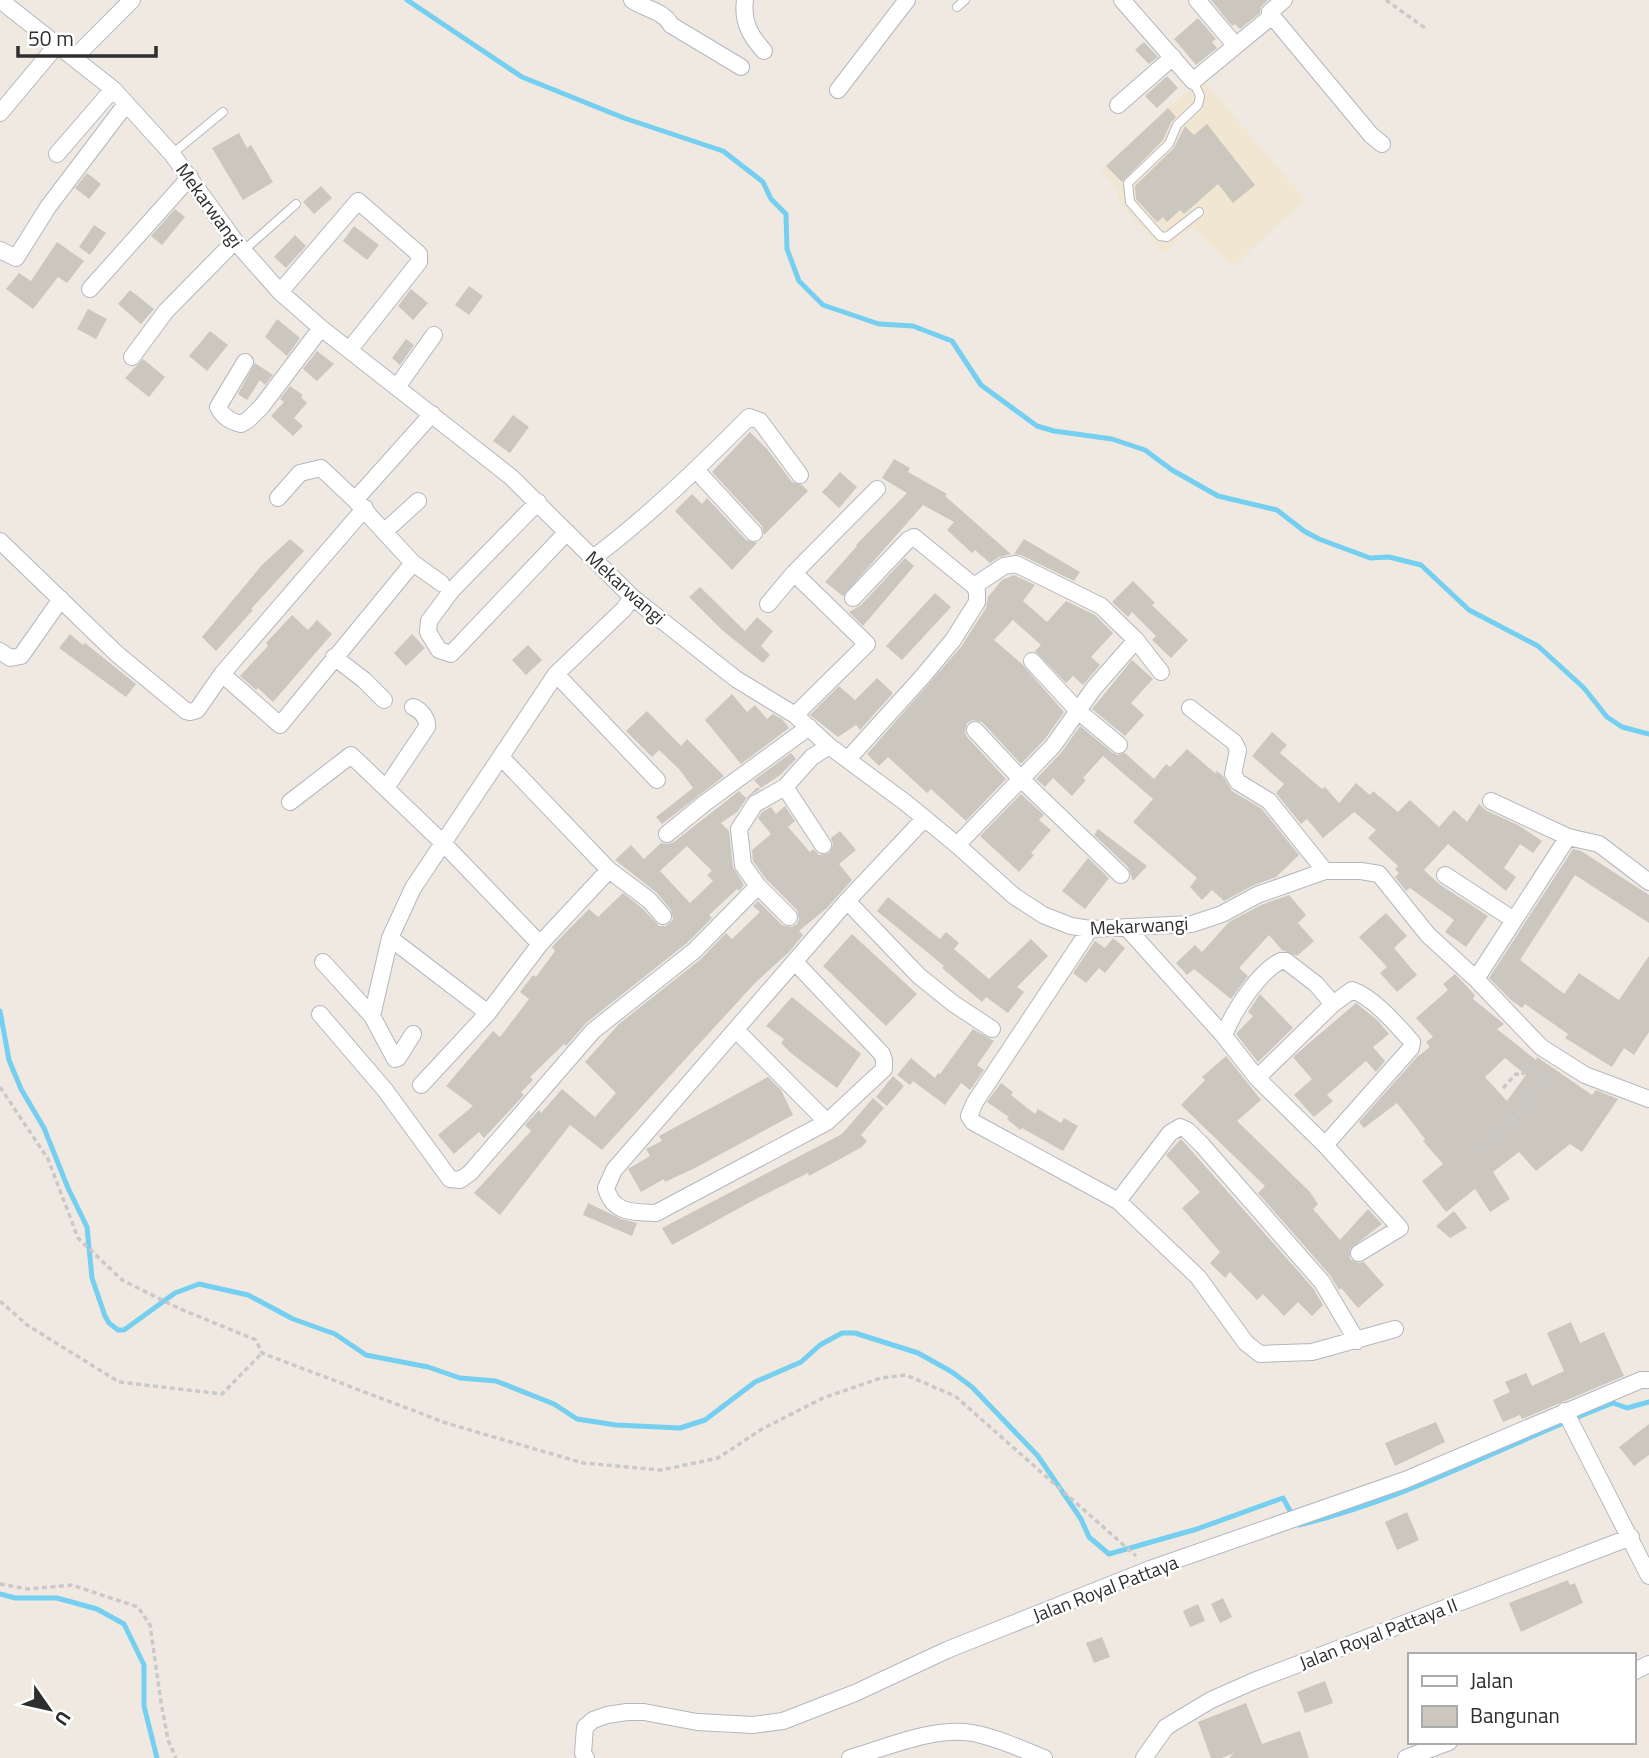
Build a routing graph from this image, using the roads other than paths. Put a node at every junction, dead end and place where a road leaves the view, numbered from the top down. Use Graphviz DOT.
graph roads {
  1 [pos="0,0"];
  2 [pos="132,0"];
  3 [pos="632,0"];
  4 [pos="745,0"];
  5 [pos="907,0"];
  6 [pos="965,0"];
  7 [pos="1122,0"];
  8 [pos="1197,0"];
  9 [pos="1284,0"];
  10 [pos="957,7"];
  11 [pos="1272,16"];
  12 [pos="1230,39"];
  13 [pos="57,45"];
  14 [pos="764,51"];
  15 [pos="1172,57"];
  16 [pos="74,58"];
  17 [pos="741,67"];
  18 [pos="1193,81"];
  19 [pos="113,89"];
  20 [pos="838,90"];
  21 [pos="126,104"];
  22 [pos="1118,105"];
  23 [pos="223,112"];
  24 [pos="0,113"];
  25 [pos="1382,144"];
  26 [pos="57,154"];
  27 [pos="172,154"];
  28 [pos="190,177"];
  29 [pos="296,204"];
  30 [pos="1199,212"];
  31 [pos="239,246"];
  32 [pos="0,250"];
  33 [pos="90,289"];
  34 [pos="279,292"];
  35 [pos="321,328"];
  36 [pos="434,335"];
  37 [pos="349,349"];
  38 [pos="132,357"];
  39 [pos="245,362"];
  40 [pos="397,387"];
  41 [pos="432,414"];
  42 [pos="696,470"];
  43 [pos="800,475"];
  44 [pos="877,489"];
  45 [pos="278,498"];
  46 [pos="418,501"];
  47 [pos="538,502"];
  48 [pos="360,504"];
  49 [pos="385,531"];
  50 [pos="567,532"];
  51 [pos="754,533"];
  52 [pos="0,541"];
  53 [pos="593,558"];
  54 [pos="413,563"];
  55 [pos="794,573"];
  56 [pos="441,583"];
  57 [pos="974,586"];
  58 [pos="632,597"];
  59 [pos="853,598"];
  60 [pos="61,599"];
  61 [pos="768,604"];
  62 [pos="1136,640"];
  63 [pos="0,650"];
  64 [pos="334,657"];
  65 [pos="1032,662"];
  66 [pos="1161,671"];
  67 [pos="222,674"];
  68 [pos="556,674"];
  69 [pos="384,700"];
  70 [pos="413,707"];
  71 [pos="1190,708"];
  72 [pos="1078,711"];
  73 [pos="795,715"];
  74 [pos="809,727"];
  75 [pos="975,730"];
  76 [pos="1119,745"];
  77 [pos="829,746"];
  78 [pos="501,757"];
  79 [pos="848,759"];
  80 [pos="1021,779"];
  81 [pos="657,780"];
  82 [pos="785,787"];
  83 [pos="386,788"];
  84 [pos="1491,801"];
  85 [pos="290,802"];
  86 [pos="924,819"];
  87 [pos="667,834"];
  88 [pos="1568,837"];
  89 [pos="443,843"];
  90 [pos="823,845"];
  91 [pos="957,845"];
  92 [pos="609,870"];
  93 [pos="1325,871"];
  94 [pos="1121,874"];
  95 [pos="1445,875"];
  96 [pos="1649,882"];
  97 [pos="758,886"];
  98 [pos="846,901"];
  99 [pos="663,916"];
  100 [pos="789,917"];
  101 [pos="1514,920"];
  102 [pos="1126,927"];
  103 [pos="1090,929"];
  104 [pos="390,937"];
  105 [pos="540,944"];
  106 [pos="323,962"];
  107 [pos="795,962"];
  108 [pos="1476,979"];
  109 [pos="1333,1004"];
  110 [pos="488,1013"];
  111 [pos="320,1014"];
  112 [pos="372,1016"];
  113 [pos="992,1029"];
  114 [pos="736,1030"];
  115 [pos="413,1034"];
  116 [pos="1224,1036"];
  117 [pos="1257,1079"];
  118 [pos="421,1085"];
  119 [pos="1649,1099"];
  120 [pos="827,1122"];
  121 [pos="1325,1145"];
  122 [pos="1118,1201"];
  123 [pos="1359,1253"];
  124 [pos="1395,1329"];
  125 [pos="1357,1341"];
  126 [pos="1649,1380"];
  127 [pos="1565,1411"];
  128 [pos="1631,1537"];
  129 [pos="1649,1576"];
  130 [pos="1444,1744"];
  131 [pos="586,1758"];
  132 [pos="850,1758"];
  133 [pos="1044,1758"];
  134 [pos="1144,1758"];
  135 [pos="1406,1758"];
  1 -- 13 [label="street, Mekarwangi"];
  2 -- 16 [label="street"];
  3 -- 17 [label="street"];
  4 -- 14 [label="street"];
  5 -- 20 [label="street"];
  6 -- 10 [label="lane"];
  7 -- 15 [label="street"];
  8 -- 12 [label="street"];
  9 -- 11 [label="street"];
  11 -- 18 [label="street"];
  11 -- 25 [label="street"];
  13 -- 16 [label="street, Mekarwangi"];
  13 -- 24 [label="street"];
  15 -- 18 [label="street"];
  15 -- 22 [label="street"];
  16 -- 19 [label="street, Mekarwangi"];
  18 -- 30 [label="lane"];
  19 -- 21 [label="street, Mekarwangi"];
  19 -- 26 [label="street"];
  21 -- 27 [label="street, Mekarwangi"];
  21 -- 32 [label="street"];
  23 -- 27 [label="lane"];
  27 -- 28 [label="street, Mekarwangi"];
  28 -- 31 [label="street, Mekarwangi"];
  28 -- 33 [label="street"];
  29 -- 31 [label="lane"];
  31 -- 34 [label="street, Mekarwangi"];
  31 -- 38 [label="street"];
  34 -- 35 [label="street, Mekarwangi"];
  34 -- 37 [label="street"];
  35 -- 37 [label="street, Mekarwangi"];
  35 -- 39 [label="street"];
  36 -- 40 [label="street"];
  37 -- 40 [label="street, Mekarwangi"];
  40 -- 41 [label="street, Mekarwangi"];
  41 -- 47 [label="street, Mekarwangi"];
  41 -- 48 [label="street"];
  42 -- 43 [label="street"];
  42 -- 51 [label="street"];
  42 -- 53 [label="street"];
  44 -- 55 [label="street"];
  45 -- 48 [label="street"];
  46 -- 49 [label="street"];
  47 -- 50 [label="street, Mekarwangi"];
  47 -- 50 [label="street"];
  48 -- 49 [label="street"];
  48 -- 67 [label="street"];
  49 -- 54 [label="street"];
  50 -- 53 [label="street, Mekarwangi"];
  52 -- 60 [label="street"];
  53 -- 58 [label="street, Mekarwangi"];
  54 -- 56 [label="street"];
  54 -- 64 [label="street"];
  55 -- 61 [label="street"];
  55 -- 73 [label="street"];
  57 -- 59 [label="street"];
  57 -- 62 [label="street"];
  57 -- 79 [label="street"];
  58 -- 68 [label="street"];
  58 -- 73 [label="street, Mekarwangi"];
  60 -- 63 [label="street"];
  60 -- 67 [label="street"];
  62 -- 66 [label="street"];
  62 -- 72 [label="street"];
  64 -- 67 [label="street"];
  64 -- 69 [label="street"];
  65 -- 72 [label="street"];
  68 -- 78 [label="street"];
  68 -- 81 [label="street"];
  70 -- 83 [label="street"];
  71 -- 93 [label="street"];
  72 -- 76 [label="street"];
  72 -- 80 [label="street"];
  73 -- 74 [label="street, Mekarwangi"];
  74 -- 77 [label="street, Mekarwangi"];
  74 -- 87 [label="street"];
  75 -- 80 [label="street"];
  77 -- 79 [label="street, Mekarwangi"];
  77 -- 82 [label="street"];
  78 -- 89 [label="street"];
  78 -- 92 [label="street"];
  79 -- 86 [label="street, Mekarwangi"];
  80 -- 91 [label="street"];
  80 -- 94 [label="street"];
  82 -- 90 [label="street"];
  82 -- 97 [label="street"];
  83 -- 85 [label="street"];
  83 -- 89 [label="street"];
  84 -- 88 [label="street"];
  86 -- 91 [label="street, Mekarwangi"];
  86 -- 98 [label="street"];
  88 -- 96 [label="street"];
  88 -- 101 [label="street"];
  89 -- 104 [label="street"];
  89 -- 105 [label="street"];
  91 -- 103 [label="street, Mekarwangi"];
  92 -- 99 [label="street"];
  92 -- 105 [label="street"];
  93 -- 102 [label="street, Mekarwangi"];
  93 -- 108 [label="street, Mekarwangi"];
  95 -- 101 [label="street"];
  97 -- 100 [label="street"];
  97 -- 111 [label="street"];
  98 -- 107 [label="street"];
  98 -- 113 [label="street"];
  101 -- 108 [label="street"];
  102 -- 103 [label="street, Mekarwangi"];
  102 -- 116 [label="street"];
  103 -- 122 [label="street"];
  104 -- 110 [label="street"];
  104 -- 112 [label="street"];
  105 -- 110 [label="street"];
  106 -- 112 [label="street"];
  107 -- 114 [label="street"];
  107 -- 120 [label="street"];
  108 -- 119 [label="street"];
  109 -- 116 [label="street"];
  109 -- 117 [label="street"];
  109 -- 121 [label="street"];
  110 -- 118 [label="street"];
  112 -- 115 [label="street"];
  114 -- 120 [label="street"];
  114 -- 120 [label="street"];
  116 -- 117 [label="street"];
  117 -- 121 [label="street"];
  121 -- 123 [label="street"];
  122 -- 125 [label="street"];
  122 -- 125 [label="street"];
  124 -- 125 [label="street"];
  126 -- 127 [label="street, Jalan Royal Pattaya"];
  127 -- 128 [label="street"];
  127 -- 131 [label="street, Jalan Royal Pattaya"];
  128 -- 129 [label="street"];
  128 -- 134 [label="street, Jalan Royal Pattaya II"];
  130 -- 135 [label="street"];
  132 -- 133 [label="street"];
}
